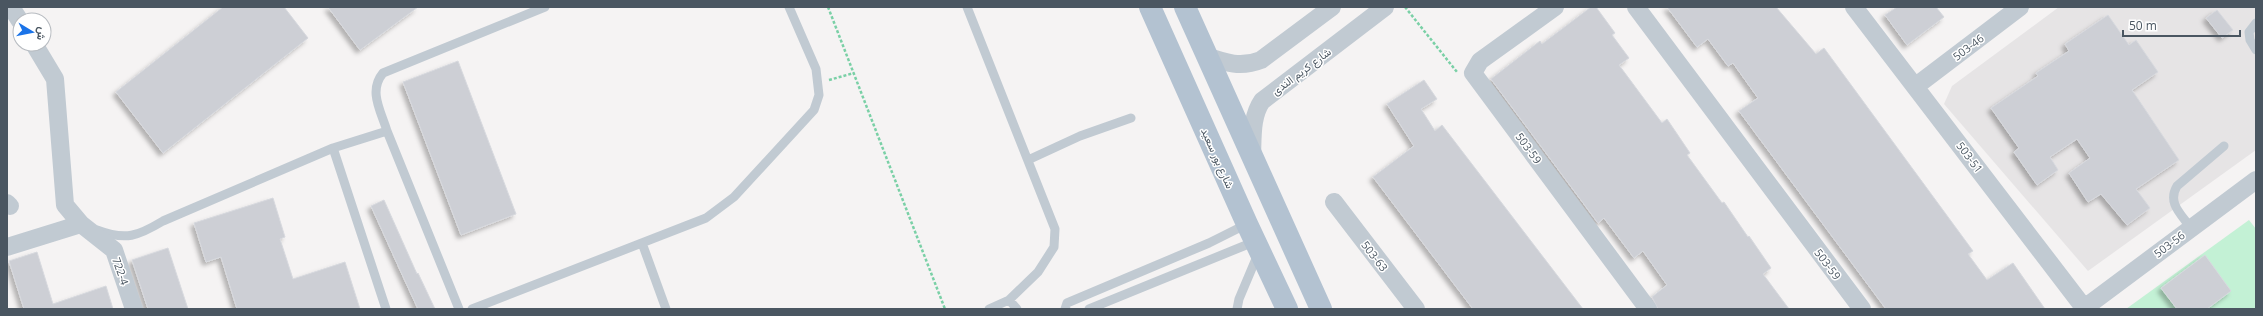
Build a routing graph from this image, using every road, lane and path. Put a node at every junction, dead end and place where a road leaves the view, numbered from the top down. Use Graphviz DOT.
graph roads {
  1 [pos="545,7"];
  2 [pos="789,7"];
  3 [pos="828,7"];
  4 [pos="967,7"];
  5 [pos="1150,7"];
  6 [pos="1184,7"];
  7 [pos="1332,7"];
  8 [pos="1385,7"];
  9 [pos="1405,7"];
  10 [pos="1555,7"];
  11 [pos="1636,7"];
  12 [pos="1854,7"];
  13 [pos="2020,7"];
  14 [pos="2256,23"];
  15 [pos="2256,50"];
  16 [pos="39,52"];
  17 [pos="1206,56"];
  18 [pos="854,73"];
  19 [pos="1473,73"];
  20 [pos="818,83"];
  21 [pos="1916,86"];
  22 [pos="1131,118"];
  23 [pos="387,131"];
  24 [pos="2224,146"];
  25 [pos="333,148"];
  26 [pos="1252,156"];
  27 [pos="1028,160"];
  28 [pos="2256,180"];
  29 [pos="1334,202"];
  30 [pos="81,224"];
  31 [pos="2191,228"];
  32 [pos="1254,238"];
  33 [pos="642,243"];
  34 [pos="1209,243"];
  35 [pos="7,247"];
  36 [pos="1215,258"];
  37 [pos="1010,300"];
  38 [pos="134,309"];
  39 [pos="386,309"];
  40 [pos="460,309"];
  41 [pos="472,309"];
  42 [pos="666,309"];
  43 [pos="945,309"];
  44 [pos="989,309"];
  45 [pos="1017,309"];
  46 [pos="1065,309"];
  47 [pos="1089,309"];
  48 [pos="1237,309"];
  49 [pos="1287,309"];
  50 [pos="1322,309"];
  51 [pos="1416,309"];
  52 [pos="1648,309"];
  53 [pos="1862,309"];
  54 [pos="2084,309"];
  1 -- 23 [label="lane"];
  2 -- 20 [label="lane"];
  3 -- 18 [label="path"];
  4 -- 27 [label="lane"];
  5 -- 32 [label="main road, شارع بور سعيد"];
  6 -- 17 [label="main road"];
  7 -- 17 [label="street"];
  8 -- 26 [label="street, شارع كريم الندى"];
  9 -- 19 [label="path"];
  10 -- 19 [label="street"];
  11 -- 53 [label="street, 503-59"];
  12 -- 21 [label="street, 503-51"];
  13 -- 21 [label="street, 503-46"];
  14 -- 15 [label="lane"];
  16 -- 30 [label="street, 722-4"];
  17 -- 26 [label="main road"];
  18 -- 20 [label="path"];
  18 -- 43 [label="path"];
  19 -- 52 [label="street, 503-59"];
  20 -- 33 [label="lane"];
  21 -- 54 [label="street, 503-51"];
  22 -- 27 [label="lane"];
  23 -- 25 [label="lane"];
  23 -- 40 [label="lane"];
  24 -- 31 [label="lane"];
  25 -- 30 [label="lane"];
  25 -- 39 [label="lane"];
  26 -- 50 [label="main road"];
  27 -- 37 [label="lane"];
  28 -- 31 [label="street, 503-56"];
  29 -- 51 [label="street, 503-63"];
  30 -- 35 [label="street"];
  30 -- 38 [label="street, 722-4"];
  31 -- 54 [label="street, 503-56"];
  32 -- 34 [label="lane"];
  32 -- 36 [label="lane"];
  32 -- 48 [label="lane"];
  32 -- 49 [label="main road, شارع بور سعيد"];
  33 -- 41 [label="lane"];
  33 -- 42 [label="lane"];
  34 -- 36 [label="lane"];
  34 -- 46 [label="lane"];
  36 -- 47 [label="lane"];
  37 -- 44 [label="lane"];
  37 -- 45 [label="lane"];
}
